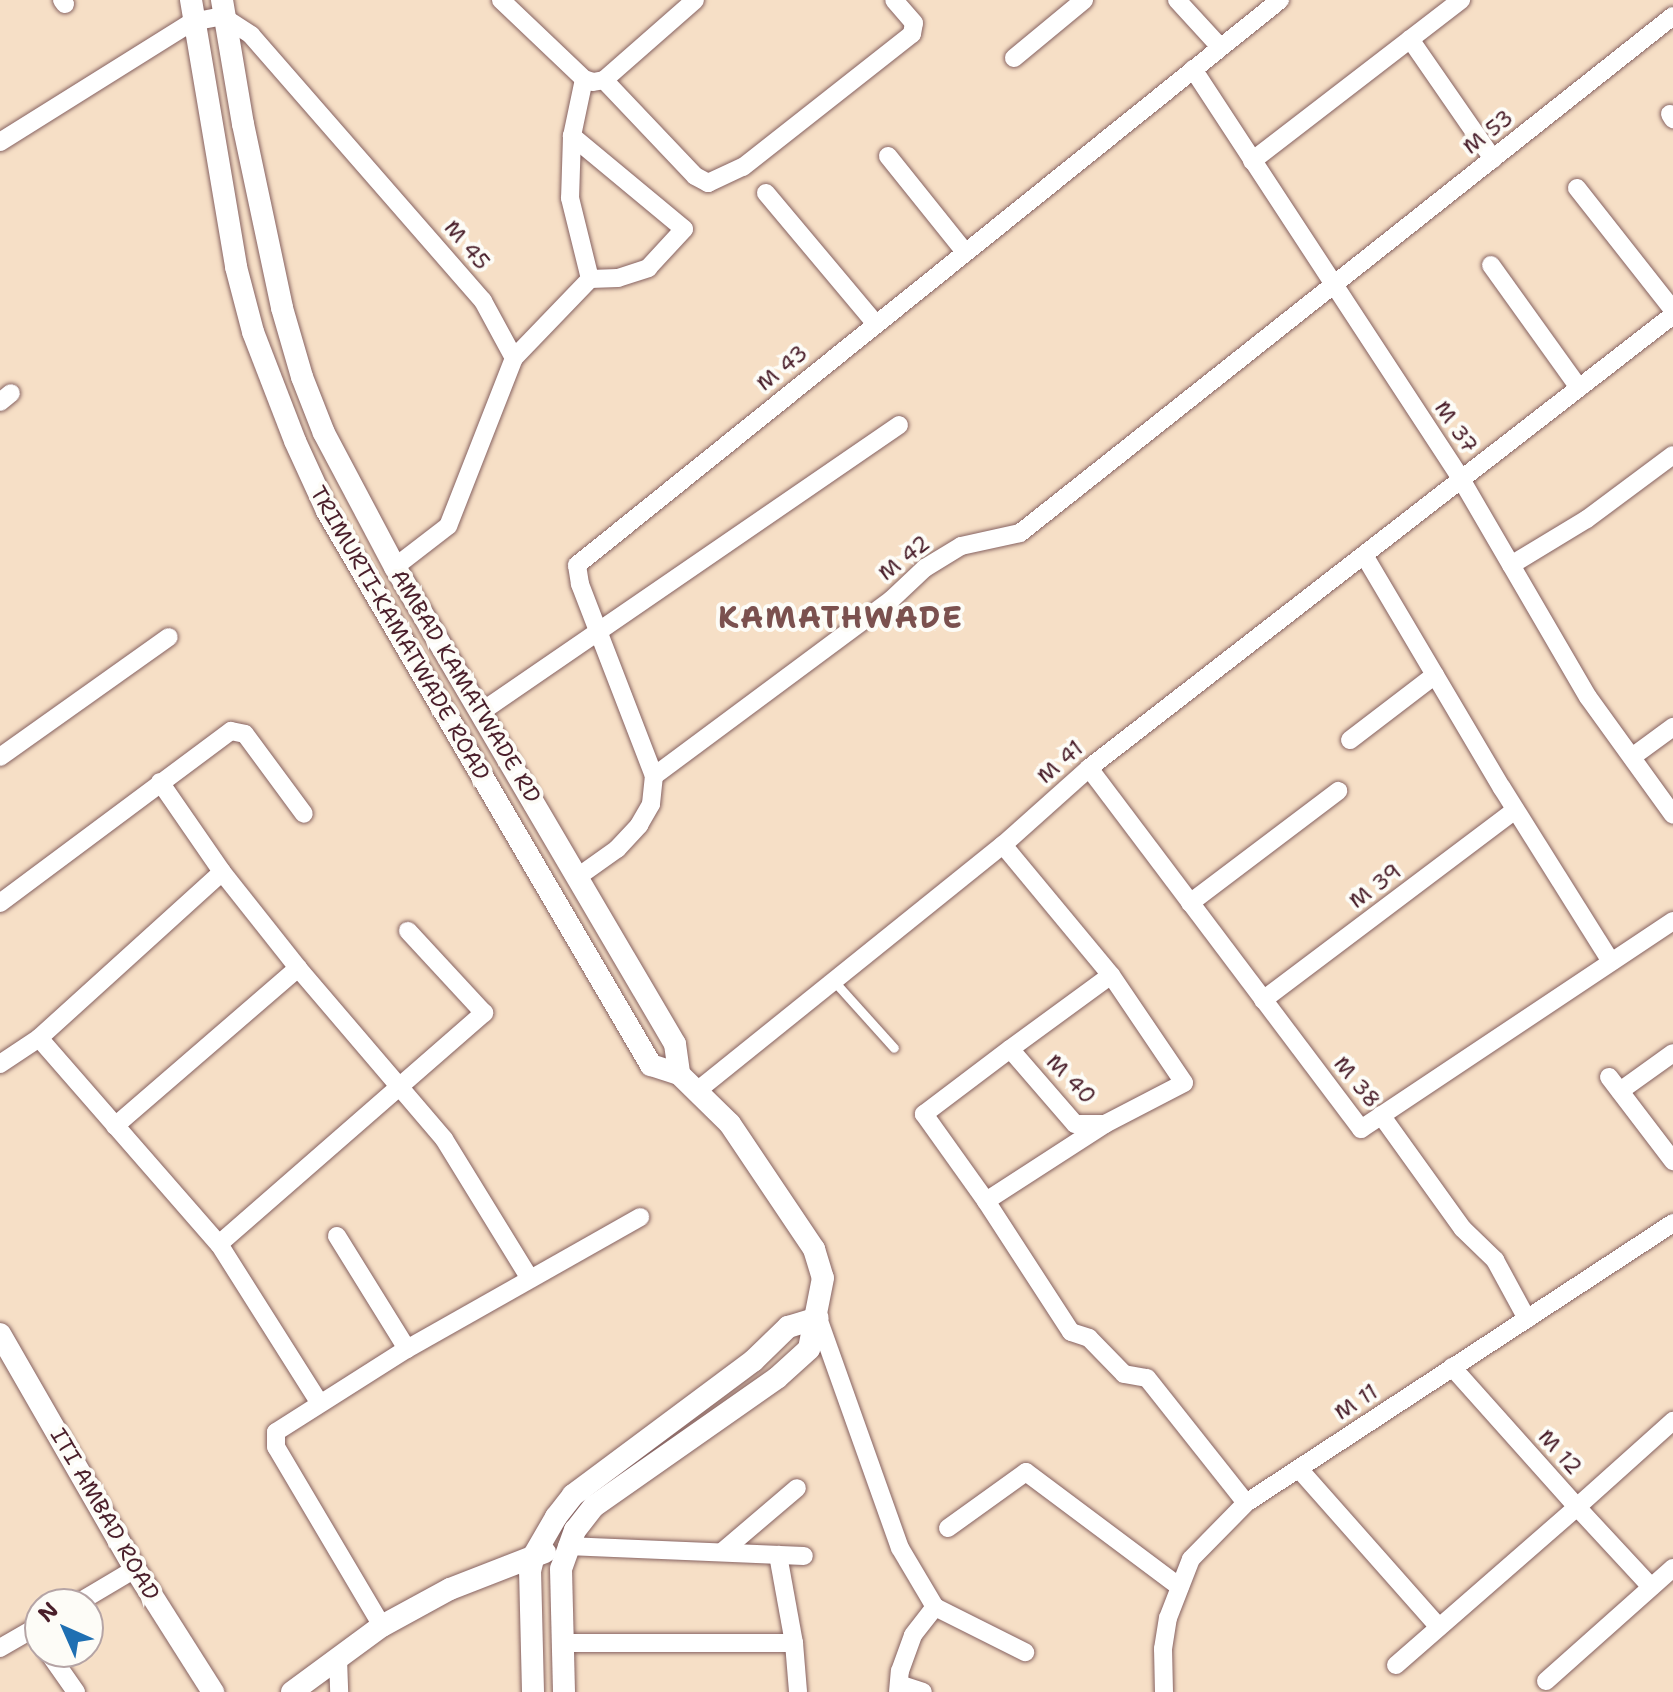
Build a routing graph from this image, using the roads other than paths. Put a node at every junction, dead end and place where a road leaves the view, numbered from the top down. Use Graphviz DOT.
graph roads {
  1 [pos="501,0"];
  2 [pos="695,0"];
  3 [pos="894,0"];
  4 [pos="1084,0"];
  5 [pos="1177,0"];
  6 [pos="1280,0"];
  7 [pos="1461,0"];
  8 [pos="1662,0"];
  9 [pos="222,8"];
  10 [pos="191,11"];
  11 [pos="1673,15"];
  12 [pos="1410,39"];
  13 [pos="1220,47"];
  14 [pos="1014,58"];
  15 [pos="1193,69"];
  16 [pos="584,79"];
  17 [pos="604,80"];
  18 [pos="572,136"];
  19 [pos="0,142"];
  20 [pos="888,156"];
  21 [pos="1493,159"];
  22 [pos="1252,161"];
  23 [pos="1577,188"];
  24 [pos="766,193"];
  25 [pos="965,252"];
  26 [pos="1491,265"];
  27 [pos="590,279"];
  28 [pos="1332,286"];
  29 [pos="1673,313"];
  30 [pos="876,324"];
  31 [pos="514,358"];
  32 [pos="1579,388"];
  33 [pos="899,425"];
  34 [pos="1673,455"];
  35 [pos="1461,479"];
  36 [pos="1364,555"];
  37 [pos="1511,565"];
  38 [pos="395,567"];
  39 [pos="598,633"];
  40 [pos="169,637"];
  41 [pos="1435,675"];
  42 [pos="481,712"];
  43 [pos="1673,727"];
  44 [pos="1350,740"];
  45 [pos="0,757"];
  46 [pos="1632,757"];
  47 [pos="1089,768"];
  48 [pos="654,776"];
  49 [pos="160,782"];
  50 [pos="1338,791"];
  51 [pos="1515,810"];
  52 [pos="304,814"];
  53 [pos="1673,815"];
  54 [pos="1003,845"];
  55 [pos="222,872"];
  56 [pos="579,876"];
  57 [pos="0,903"];
  58 [pos="1190,903"];
  59 [pos="1673,921"];
  60 [pos="408,931"];
  61 [pos="1611,962"];
  62 [pos="298,968"];
  63 [pos="1111,975"];
  64 [pos="833,980"];
  65 [pos="1263,1000"];
  66 [pos="39,1038"];
  67 [pos="894,1048"];
  68 [pos="1010,1049"];
  69 [pos="1673,1053"];
  70 [pos="0,1064"];
  71 [pos="679,1074"];
  72 [pos="400,1086"];
  73 [pos="698,1090"];
  74 [pos="1381,1115"];
  75 [pos="1105,1124"];
  76 [pos="115,1126"];
  77 [pos="1673,1161"];
  78 [pos="986,1201"];
  79 [pos="640,1217"];
  80 [pos="1673,1223"];
  81 [pos="337,1236"];
  82 [pos="219,1244"];
  83 [pos="530,1279"];
  84 [pos="818,1318"];
  85 [pos="1527,1319"];
  86 [pos="0,1334"];
  87 [pos="407,1349"];
  88 [pos="1452,1367"];
  89 [pos="319,1402"];
  90 [pos="1673,1421"];
  91 [pos="1299,1469"];
  92 [pos="797,1488"];
  93 [pos="596,1491"];
  94 [pos="1246,1503"];
  95 [pos="1577,1507"];
  96 [pos="948,1528"];
  97 [pos="567,1546"];
  98 [pos="723,1551"];
  99 [pos="534,1555"];
  100 [pos="778,1555"];
  101 [pos="804,1556"];
  102 [pos="1673,1568"];
  103 [pos="135,1569"];
  104 [pos="1180,1587"];
  105 [pos="1651,1587"];
  106 [pos="103,1588"];
  107 [pos="935,1607"];
  108 [pos="382,1626"];
  109 [pos="1439,1627"];
  110 [pos="24,1637"];
  111 [pos="563,1643"];
  112 [pos="794,1643"];
  113 [pos="0,1648"];
  114 [pos="1025,1652"];
  115 [pos="338,1658"];
  116 [pos="1396,1665"];
  117 [pos="59,1668"];
  118 [pos="1546,1681"];
  119 [pos="898,1688"];
  120 [pos="76,1692"];
  121 [pos="213,1692"];
  122 [pos="292,1692"];
  123 [pos="339,1692"];
  124 [pos="533,1692"];
  125 [pos="564,1692"];
  126 [pos="798,1692"];
  127 [pos="923,1692"];
  128 [pos="1164,1692"];
  1 -- 16 [label="street"];
  2 -- 17 [label="street"];
  3 -- 17 [label="street"];
  4 -- 14 [label="street"];
  5 -- 13 [label="street"];
  6 -- 13 [label="street, M 43"];
  7 -- 12 [label="street"];
  8 -- 11 [label="street"];
  9 -- 10 [label="street"];
  9 -- 31 [label="street, M 45"];
  9 -- 38 [label="street, AMBAD KAMATWADE RD"];
  10 -- 19 [label="street"];
  10 -- 71 [label="street, TRIMURTI-KAMATWADE ROAD"];
  11 -- 21 [label="street, M 53"];
  12 -- 21 [label="street"];
  12 -- 22 [label="street"];
  13 -- 15 [label="street, M 43"];
  15 -- 22 [label="street, M 37"];
  15 -- 25 [label="street, M 43"];
  16 -- 17 [label="street"];
  16 -- 18 [label="street"];
  18 -- 27 [label="street"];
  18 -- 27 [label="street"];
  20 -- 25 [label="street"];
  21 -- 28 [label="street, M 53"];
  22 -- 28 [label="street, M 37"];
  23 -- 29 [label="street"];
  24 -- 30 [label="street"];
  25 -- 30 [label="street, M 43"];
  26 -- 32 [label="street"];
  27 -- 31 [label="street"];
  28 -- 35 [label="street, M 37"];
  28 -- 48 [label="street, M 42"];
  29 -- 32 [label="street, M 41"];
  30 -- 39 [label="street, M 43"];
  31 -- 38 [label="street"];
  32 -- 35 [label="street, M 41"];
  33 -- 39 [label="street"];
  34 -- 37 [label="street"];
  35 -- 36 [label="street, M 41"];
  35 -- 37 [label="street, M 37"];
  36 -- 41 [label="street"];
  36 -- 47 [label="street, M 41"];
  37 -- 46 [label="street, M 37"];
  38 -- 42 [label="street, AMBAD KAMATWADE RD"];
  39 -- 42 [label="street"];
  39 -- 48 [label="street, M 43"];
  40 -- 45 [label="street"];
  41 -- 44 [label="street"];
  41 -- 51 [label="street"];
  42 -- 56 [label="street, AMBAD KAMATWADE RD"];
  43 -- 46 [label="street"];
  46 -- 53 [label="street, M 37"];
  47 -- 54 [label="street, M 41"];
  47 -- 58 [label="street, M 38"];
  48 -- 56 [label="street"];
  49 -- 52 [label="street"];
  49 -- 55 [label="street"];
  49 -- 57 [label="street"];
  50 -- 58 [label="street"];
  51 -- 61 [label="street"];
  51 -- 65 [label="street, M 39"];
  54 -- 63 [label="street, M 40"];
  54 -- 64 [label="street, M 41"];
  55 -- 62 [label="street"];
  55 -- 66 [label="street"];
  56 -- 71 [label="street, AMBAD KAMATWADE RD"];
  58 -- 65 [label="street, M 38"];
  59 -- 61 [label="street, M 38"];
  60 -- 72 [label="street"];
  61 -- 74 [label="street, M 38"];
  62 -- 72 [label="street"];
  62 -- 76 [label="street"];
  63 -- 68 [label="street, M 40"];
  63 -- 75 [label="street, M 40"];
  64 -- 67 [label="lane"];
  64 -- 73 [label="street, M 41"];
  65 -- 74 [label="street, M 38"];
  66 -- 70 [label="street"];
  66 -- 76 [label="street"];
  68 -- 75 [label="street, M 40"];
  68 -- 78 [label="street"];
  69 -- 77 [label="street"];
  71 -- 73 [label="street"];
  72 -- 82 [label="street"];
  72 -- 83 [label="street"];
  73 -- 84 [label="street"];
  74 -- 85 [label="street"];
  75 -- 78 [label="street"];
  76 -- 82 [label="street"];
  78 -- 94 [label="street"];
  79 -- 83 [label="street"];
  80 -- 85 [label="street, M 11"];
  81 -- 87 [label="street"];
  82 -- 89 [label="street"];
  83 -- 87 [label="street"];
  84 -- 93 [label="street"];
  84 -- 107 [label="street"];
  85 -- 88 [label="street, M 11"];
  86 -- 103 [label="street, ITI AMBAD ROAD"];
  87 -- 89 [label="street"];
  88 -- 91 [label="street, M 11"];
  88 -- 95 [label="street, M 12"];
  89 -- 108 [label="street"];
  90 -- 95 [label="street, M 12"];
  91 -- 94 [label="street, M 11"];
  91 -- 109 [label="street"];
  92 -- 98 [label="street"];
  93 -- 97 [label="street"];
  93 -- 99 [label="street"];
  94 -- 104 [label="street, M 11"];
  95 -- 105 [label="street"];
  95 -- 109 [label="street"];
  96 -- 104 [label="street"];
  97 -- 98 [label="street"];
  97 -- 99 [label="street"];
  97 -- 111 [label="street"];
  98 -- 100 [label="street"];
  99 -- 108 [label="street"];
  99 -- 124 [label="street"];
  100 -- 101 [label="street"];
  100 -- 112 [label="street"];
  102 -- 105 [label="street"];
  103 -- 106 [label="street"];
  103 -- 121 [label="street, ITI AMBAD ROAD"];
  104 -- 128 [label="street, M 11"];
  105 -- 118 [label="street"];
  107 -- 114 [label="street"];
  107 -- 119 [label="street"];
  108 -- 115 [label="street"];
  109 -- 116 [label="street"];
  110 -- 113 [label="street"];
  111 -- 112 [label="street"];
  111 -- 125 [label="street"];
  112 -- 126 [label="street"];
  115 -- 122 [label="street"];
  115 -- 123 [label="street"];
  117 -- 120 [label="street"];
  119 -- 127 [label="street"];
}
